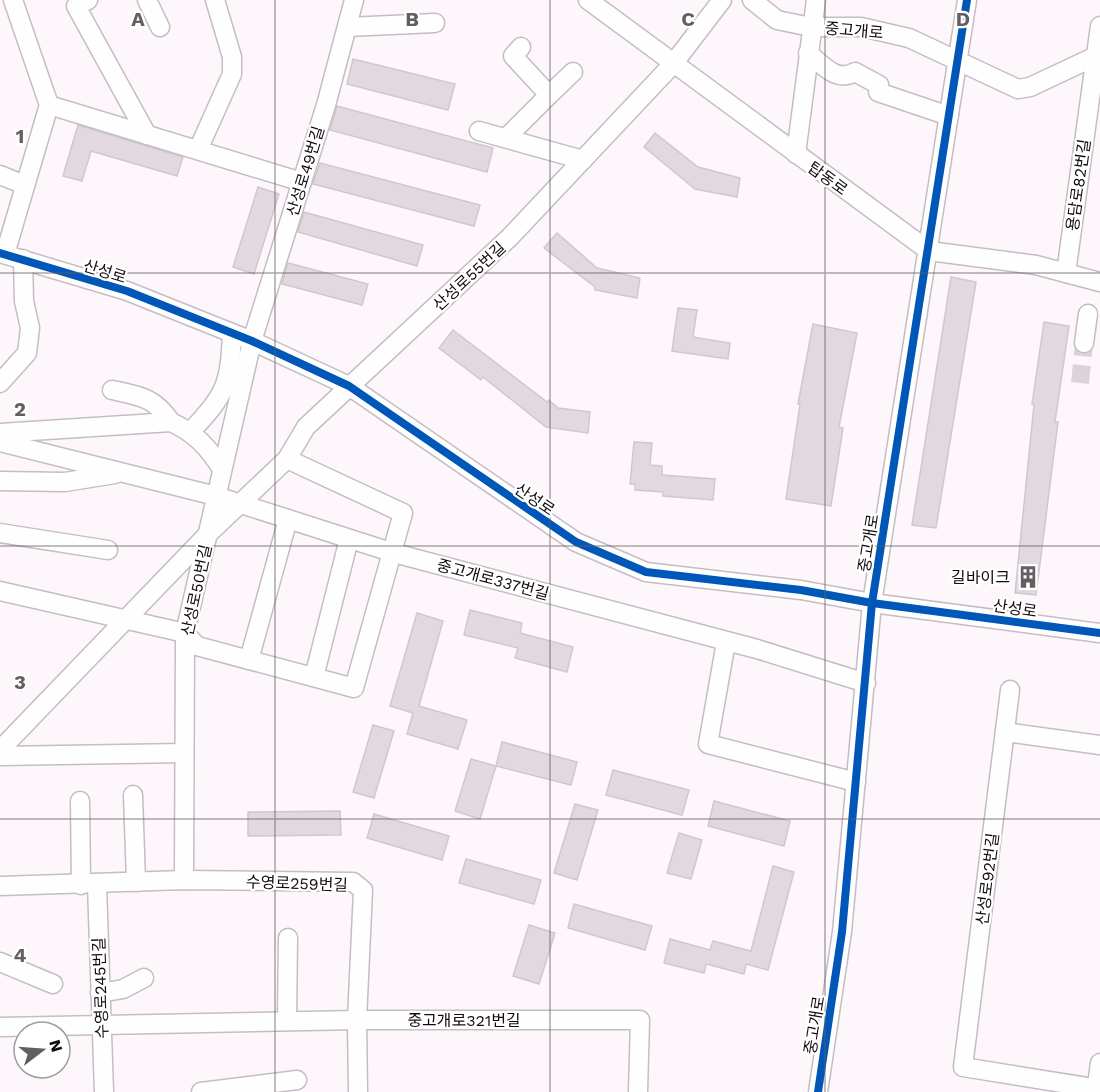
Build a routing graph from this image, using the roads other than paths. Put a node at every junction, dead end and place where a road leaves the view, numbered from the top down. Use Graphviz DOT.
graph roads {
  1 [pos="13,0"];
  2 [pos="88,0"];
  3 [pos="147,0"];
  4 [pos="215,0"];
  5 [pos="354,0"];
  6 [pos="588,0"];
  7 [pos="722,0"];
  8 [pos="752,0"];
  9 [pos="816,0"];
  10 [pos="967,0"];
  11 [pos="435,23"];
  12 [pos="1100,26"];
  13 [pos="160,27"];
  14 [pos="347,27"];
  15 [pos="812,27"];
  16 [pos="517,52"];
  17 [pos="808,53"];
  18 [pos="1097,61"];
  19 [pos="958,62"];
  20 [pos="673,64"];
  21 [pos="573,72"];
  22 [pos="549,95"];
  23 [pos="49,105"];
  24 [pos="949,116"];
  25 [pos="479,131"];
  26 [pos="147,135"];
  27 [pos="506,138"];
  28 [pos="198,150"];
  29 [pos="796,154"];
  30 [pos="583,160"];
  31 [pos="0,175"];
  32 [pos="302,182"];
  33 [pos="26,185"];
  34 [pos="929,251"];
  35 [pos="3,253"];
  36 [pos="23,259"];
  37 [pos="1066,273"];
  38 [pos="1100,282"];
  39 [pos="1088,314"];
  40 [pos="232,333"];
  41 [pos="252,341"];
  42 [pos="1084,343"];
  43 [pos="0,383"];
  44 [pos="349,386"];
  45 [pos="112,390"];
  46 [pos="171,422"];
  47 [pos="191,431"];
  48 [pos="0,433"];
  49 [pos="0,442"];
  50 [pos="287,459"];
  51 [pos="222,469"];
  52 [pos="124,473"];
  53 [pos="0,482"];
  54 [pos="216,496"];
  55 [pos="241,504"];
  56 [pos="288,519"];
  57 [pos="0,533"];
  58 [pos="207,535"];
  59 [pos="349,539"];
  60 [pos="108,550"];
  61 [pos="391,552"];
  62 [pos="0,591"];
  63 [pos="872,603"];
  64 [pos="127,620"];
  65 [pos="185,633"];
  66 [pos="1100,633"];
  67 [pos="726,642"];
  68 [pos="249,660"];
  69 [pos="314,677"];
  70 [pos="866,683"];
  71 [pos="1010,690"];
  72 [pos="1005,732"];
  73 [pos="1100,745"];
  74 [pos="0,750"];
  75 [pos="184,753"];
  76 [pos="0,756"];
  77 [pos="856,782"];
  78 [pos="133,795"];
  79 [pos="80,801"];
  80 [pos="184,880"];
  81 [pos="136,882"];
  82 [pos="89,885"];
  83 [pos="0,886"];
  84 [pos="288,938"];
  85 [pos="0,962"];
  86 [pos="144,978"];
  87 [pos="53,984"];
  88 [pos="100,993"];
  89 [pos="357,1020"];
  90 [pos="288,1022"];
  91 [pos="101,1026"];
  92 [pos="0,1028"];
  93 [pos="1100,1063"];
  94 [pos="297,1080"];
  95 [pos="1097,1090"];
  96 [pos="104,1092"];
  97 [pos="201,1092"];
  98 [pos="357,1092"];
  99 [pos="638,1092"];
  100 [pos="818,1092"];
  1 -- 23 [label="street"];
  2 -- 26 [label="street"];
  3 -- 13 [label="street"];
  4 -- 28 [label="street"];
  5 -- 14 [label="street, 산성로49번길"];
  6 -- 20 [label="street, 탑동로"];
  7 -- 20 [label="street, 산성로55번길"];
  8 -- 15 [label="street, 중고개로"];
  9 -- 15 [label="street"];
  10 -- 19 [label="street, 중고개로"];
  11 -- 14 [label="street"];
  12 -- 18 [label="street, 용담로82번길"];
  14 -- 32 [label="street, 산성로49번길"];
  15 -- 17 [label="street"];
  15 -- 19 [label="street, 중고개로"];
  16 -- 22 [label="street"];
  17 -- 24 [label="street, 중고개로"];
  17 -- 29 [label="street"];
  18 -- 19 [label="street"];
  18 -- 37 [label="street, 용담로82번길"];
  19 -- 24 [label="street, 중고개로"];
  20 -- 29 [label="street, 탑동로"];
  20 -- 30 [label="street, 산성로55번길"];
  21 -- 22 [label="street"];
  22 -- 27 [label="street"];
  23 -- 26 [label="street"];
  23 -- 33 [label="street"];
  24 -- 34 [label="street, 중고개로"];
  25 -- 27 [label="street"];
  26 -- 28 [label="street"];
  27 -- 30 [label="street"];
  28 -- 32 [label="street"];
  29 -- 34 [label="street, 탑동로"];
  30 -- 44 [label="street, 산성로55번길"];
  31 -- 33 [label="street"];
  32 -- 41 [label="street, 산성로49번길"];
  33 -- 35 [label="street"];
  34 -- 37 [label="street, 탑동로"];
  34 -- 63 [label="street, 중고개로"];
  35 -- 36 [label="street, 산성로"];
  36 -- 40 [label="street, 산성로"];
  36 -- 43 [label="street"];
  37 -- 38 [label="street, 탑동로"];
  39 -- 42 [label="street"];
  40 -- 41 [label="street, 산성로"];
  40 -- 47 [label="street"];
  41 -- 44 [label="street, 산성로"];
  41 -- 51 [label="street, 산성로50번길"];
  44 -- 50 [label="street, 산성로55번길"];
  44 -- 63 [label="street, 산성로"];
  45 -- 46 [label="street"];
  46 -- 47 [label="street"];
  46 -- 48 [label="street"];
  47 -- 51 [label="street"];
  49 -- 52 [label="street, 중고개로337번길"];
  50 -- 55 [label="street, 산성로55번길"];
  50 -- 61 [label="street"];
  51 -- 54 [label="street, 산성로50번길"];
  52 -- 53 [label="street, 중고개로337번길"];
  52 -- 54 [label="street, 중고개로337번길"];
  54 -- 55 [label="street, 중고개로337번길"];
  54 -- 58 [label="street, 산성로50번길"];
  55 -- 56 [label="street, 중고개로337번길"];
  55 -- 58 [label="street, 산성로55번길"];
  56 -- 59 [label="street, 중고개로337번길"];
  56 -- 68 [label="street"];
  57 -- 60 [label="street"];
  58 -- 64 [label="street, 산성로55번길"];
  58 -- 65 [label="street, 산성로50번길"];
  59 -- 61 [label="street, 중고개로337번길"];
  59 -- 69 [label="street"];
  61 -- 67 [label="street, 중고개로337번길"];
  61 -- 69 [label="street"];
  62 -- 64 [label="street"];
  63 -- 66 [label="street, 산성로"];
  63 -- 70 [label="street, 중고개로"];
  64 -- 65 [label="street"];
  64 -- 74 [label="street, 산성로55번길"];
  65 -- 68 [label="street"];
  65 -- 75 [label="street, 산성로50번길"];
  67 -- 70 [label="street, 중고개로337번길"];
  67 -- 77 [label="street"];
  68 -- 69 [label="street"];
  70 -- 77 [label="street, 중고개로"];
  71 -- 72 [label="street, 산성로92번길"];
  72 -- 73 [label="street"];
  72 -- 95 [label="street, 산성로92번길"];
  75 -- 76 [label="street"];
  75 -- 80 [label="street, 산성로50번길"];
  77 -- 100 [label="street, 중고개로"];
  78 -- 81 [label="street"];
  79 -- 82 [label="street"];
  80 -- 81 [label="street, 수영로259번길"];
  80 -- 89 [label="street, 수영로259번길"];
  81 -- 82 [label="street, 수영로259번길"];
  82 -- 83 [label="street, 수영로259번길"];
  82 -- 88 [label="street, 수영로245번길"];
  84 -- 90 [label="street"];
  85 -- 87 [label="street"];
  86 -- 88 [label="street"];
  88 -- 91 [label="street, 수영로245번길"];
  89 -- 90 [label="street, 중고개로321번길"];
  89 -- 98 [label="street, 수영로259번길"];
  89 -- 99 [label="street, 중고개로321번길"];
  90 -- 91 [label="street, 중고개로321번길"];
  91 -- 92 [label="street, 중고개로321번길"];
  91 -- 96 [label="street, 수영로245번길"];
  93 -- 95 [label="street"];
  94 -- 97 [label="street"];
}
